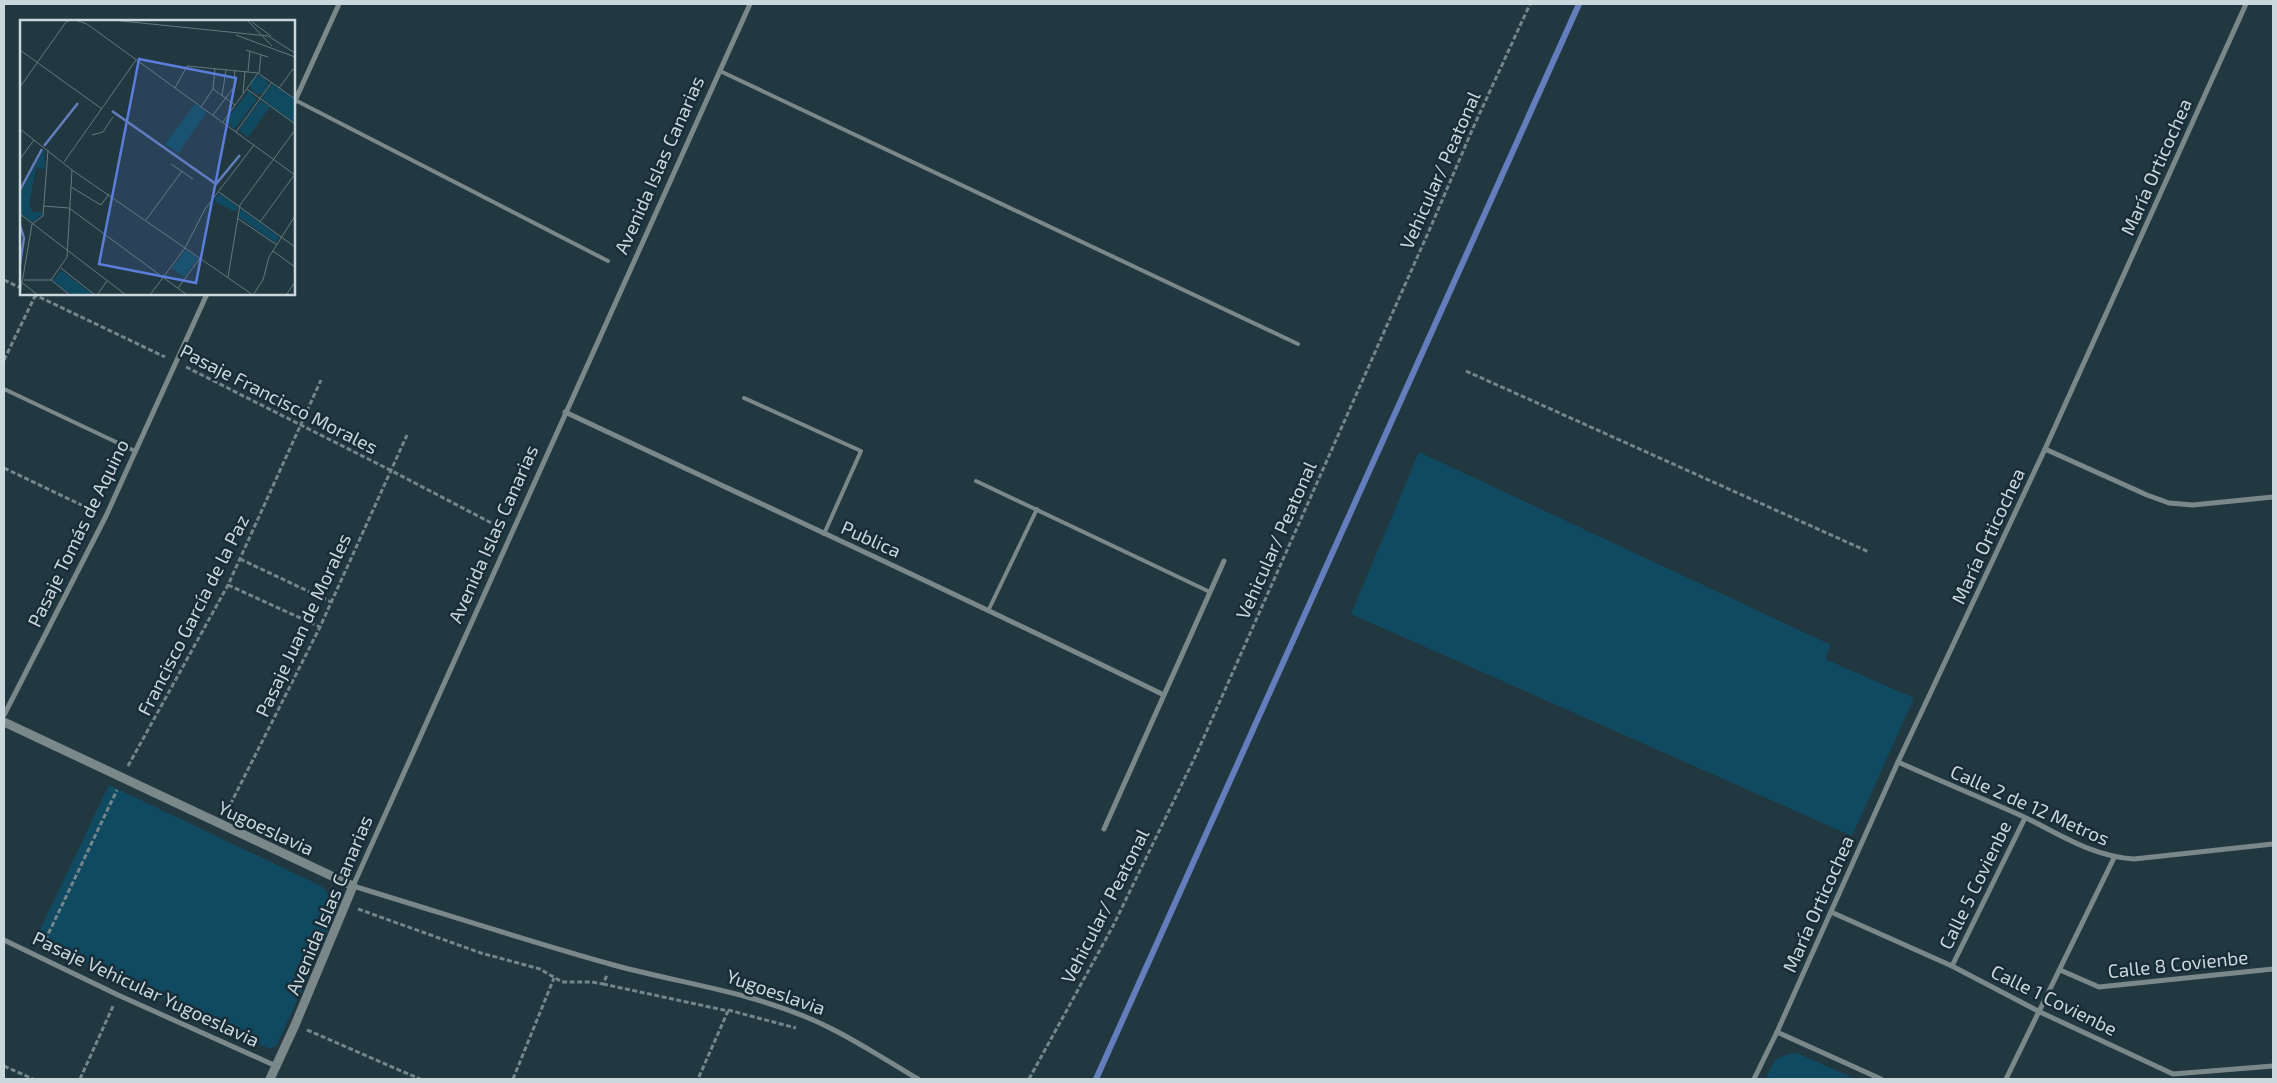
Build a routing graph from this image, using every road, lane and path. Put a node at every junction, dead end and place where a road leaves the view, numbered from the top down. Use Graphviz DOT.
graph roads {
  1 [pos="339,4"];
  2 [pos="750,4"];
  3 [pos="1530,4"];
  4 [pos="2246,4"];
  5 [pos="720,71"];
  6 [pos="295,99"];
  7 [pos="295,102"];
  8 [pos="608,261"];
  9 [pos="4,280"];
  10 [pos="20,288"];
  11 [pos="35,295"];
  12 [pos="37,295"];
  13 [pos="207,295"];
  14 [pos="1298,344"];
  15 [pos="4,360"];
  16 [pos="176,363"];
  17 [pos="1466,372"];
  18 [pos="321,380"];
  19 [pos="4,389"];
  20 [pos="744,398"];
  21 [pos="565,412"];
  22 [pos="301,425"];
  23 [pos="407,435"];
  24 [pos="2045,449"];
  25 [pos="135,451"];
  26 [pos="4,468"];
  27 [pos="390,470"];
  28 [pos="976,481"];
  29 [pos="2273,497"];
  30 [pos="1037,509"];
  31 [pos="106,516"];
  32 [pos="510,534"];
  33 [pos="824,534"];
  34 [pos="1869,552"];
  35 [pos="240,559"];
  36 [pos="1224,561"];
  37 [pos="228,585"];
  38 [pos="1210,592"];
  39 [pos="331,602"];
  40 [pos="989,609"];
  41 [pos="320,627"];
  42 [pos="1164,695"];
  43 [pos="4,714"];
  44 [pos="4,722"];
  45 [pos="1898,762"];
  46 [pos="122,779"];
  47 [pos="2025,818"];
  48 [pos="220,824"];
  49 [pos="1104,829"];
  50 [pos="2273,844"];
  51 [pos="2114,858"];
  52 [pos="353,886"];
  53 [pos="345,905"];
  54 [pos="1830,912"];
  55 [pos="4,940"];
  56 [pos="38,955"];
  57 [pos="611,964"];
  58 [pos="1952,966"];
  59 [pos="2273,969"];
  60 [pos="2060,970"];
  61 [pos="554,978"];
  62 [pos="603,984"];
  63 [pos="118,995"];
  64 [pos="2040,1012"];
  65 [pos="295,1025"];
  66 [pos="1777,1032"];
  67 [pos="4,1066"];
  68 [pos="276,1066"];
  69 [pos="2273,1066"];
  70 [pos="33,1079"];
  71 [pos="80,1079"];
  72 [pos="270,1079"];
  73 [pos="420,1079"];
  74 [pos="513,1079"];
  75 [pos="698,1079"];
  76 [pos="918,1079"];
  77 [pos="1029,1079"];
  78 [pos="1754,1079"];
  79 [pos="1881,1079"];
  80 [pos="2006,1079"];
  1 -- 6 [label="street"];
  2 -- 5 [label="street, Avenida Islas Canarias"];
  3 -- 77 [label="path, Vehicular/ Peatonal"];
  4 -- 24 [label="street, María Orticochea"];
  5 -- 14 [label="lane"];
  5 -- 21 [label="street, Avenida Islas Canarias"];
  7 -- 8 [label="lane"];
  9 -- 10 [label="path"];
  11 -- 15 [label="path"];
  12 -- 16 [label="path, Pasaje Francisco Morales"];
  13 -- 16 [label="street, Pasaje Tomás de Aquino"];
  16 -- 22 [label="path, Pasaje Francisco Morales"];
  16 -- 25 [label="street, Pasaje Tomás de Aquino"];
  17 -- 34 [label="path"];
  18 -- 22 [label="path, Francisco García de la Paz"];
  19 -- 25 [label="lane"];
  20 -- 33 [label="lane"];
  21 -- 32 [label="street, Avenida Islas Canarias"];
  21 -- 33 [label="street, Publica"];
  22 -- 27 [label="path, Pasaje Francisco Morales"];
  22 -- 35 [label="path, Francisco García de la Paz"];
  23 -- 27 [label="path, Pasaje Juan de Morales"];
  24 -- 29 [label="street"];
  24 -- 45 [label="street, María Orticochea"];
  25 -- 31 [label="street, Pasaje Tomás de Aquino"];
  26 -- 31 [label="path"];
  27 -- 32 [label="path, Pasaje Francisco Morales"];
  27 -- 39 [label="path, Pasaje Juan de Morales"];
  28 -- 30 [label="lane"];
  30 -- 38 [label="lane"];
  30 -- 40 [label="lane"];
  31 -- 43 [label="street, Pasaje Tomás de Aquino"];
  32 -- 52 [label="street, Avenida Islas Canarias"];
  33 -- 40 [label="street, Publica"];
  35 -- 37 [label="path, Francisco García de la Paz"];
  35 -- 39 [label="path"];
  36 -- 38 [label="street"];
  37 -- 41 [label="path"];
  37 -- 46 [label="path, Francisco García de la Paz"];
  38 -- 42 [label="street"];
  39 -- 41 [label="path, Pasaje Juan de Morales"];
  40 -- 42 [label="street, Publica"];
  41 -- 48 [label="path, Pasaje Juan de Morales"];
  42 -- 49 [label="street"];
  44 -- 46 [label="street, Yugoeslavia"];
  45 -- 47 [label="street, Calle 2 de 12 Metros"];
  45 -- 54 [label="street, María Orticochea"];
  46 -- 48 [label="street, Yugoeslavia"];
  46 -- 56 [label="path, Francisco García de la Paz"];
  47 -- 51 [label="street, Calle 2 de 12 Metros"];
  47 -- 58 [label="street, Calle 5 Covienbe"];
  48 -- 52 [label="street, Yugoeslavia"];
  50 -- 51 [label="street, Calle 2 de 12 Metros"];
  51 -- 60 [label="street"];
  52 -- 53 [label="street, Avenida Islas Canarias"];
  52 -- 57 [label="street, Yugoeslavia"];
  53 -- 61 [label="path, Yugoeslavia"];
  53 -- 65 [label="street, Avenida Islas Canarias"];
  54 -- 58 [label="street, Calle 1 Covienbe"];
  54 -- 66 [label="street, María Orticochea"];
  55 -- 56 [label="street, Pasaje Vehicular Yugoeslavia"];
  56 -- 63 [label="street, Pasaje Vehicular Yugoeslavia"];
  57 -- 62 [label="path"];
  57 -- 76 [label="street, Yugoeslavia"];
  58 -- 64 [label="street, Calle 1 Covienbe"];
  59 -- 60 [label="street, Calle 8 Covienbe"];
  60 -- 64 [label="street"];
  61 -- 62 [label="path, Yugoeslavia"];
  61 -- 74 [label="path"];
  62 -- 75 [label="path, Yugoeslavia"];
  63 -- 68 [label="street, Pasaje Vehicular Yugoeslavia"];
  63 -- 71 [label="path"];
  64 -- 69 [label="street, Calle 1 Covienbe"];
  64 -- 80 [label="street"];
  65 -- 68 [label="street, Avenida Islas Canarias"];
  65 -- 73 [label="path"];
  66 -- 78 [label="street, María Orticochea"];
  66 -- 79 [label="street"];
  67 -- 70 [label="path"];
  68 -- 72 [label="street, Avenida Islas Canarias"];
}
